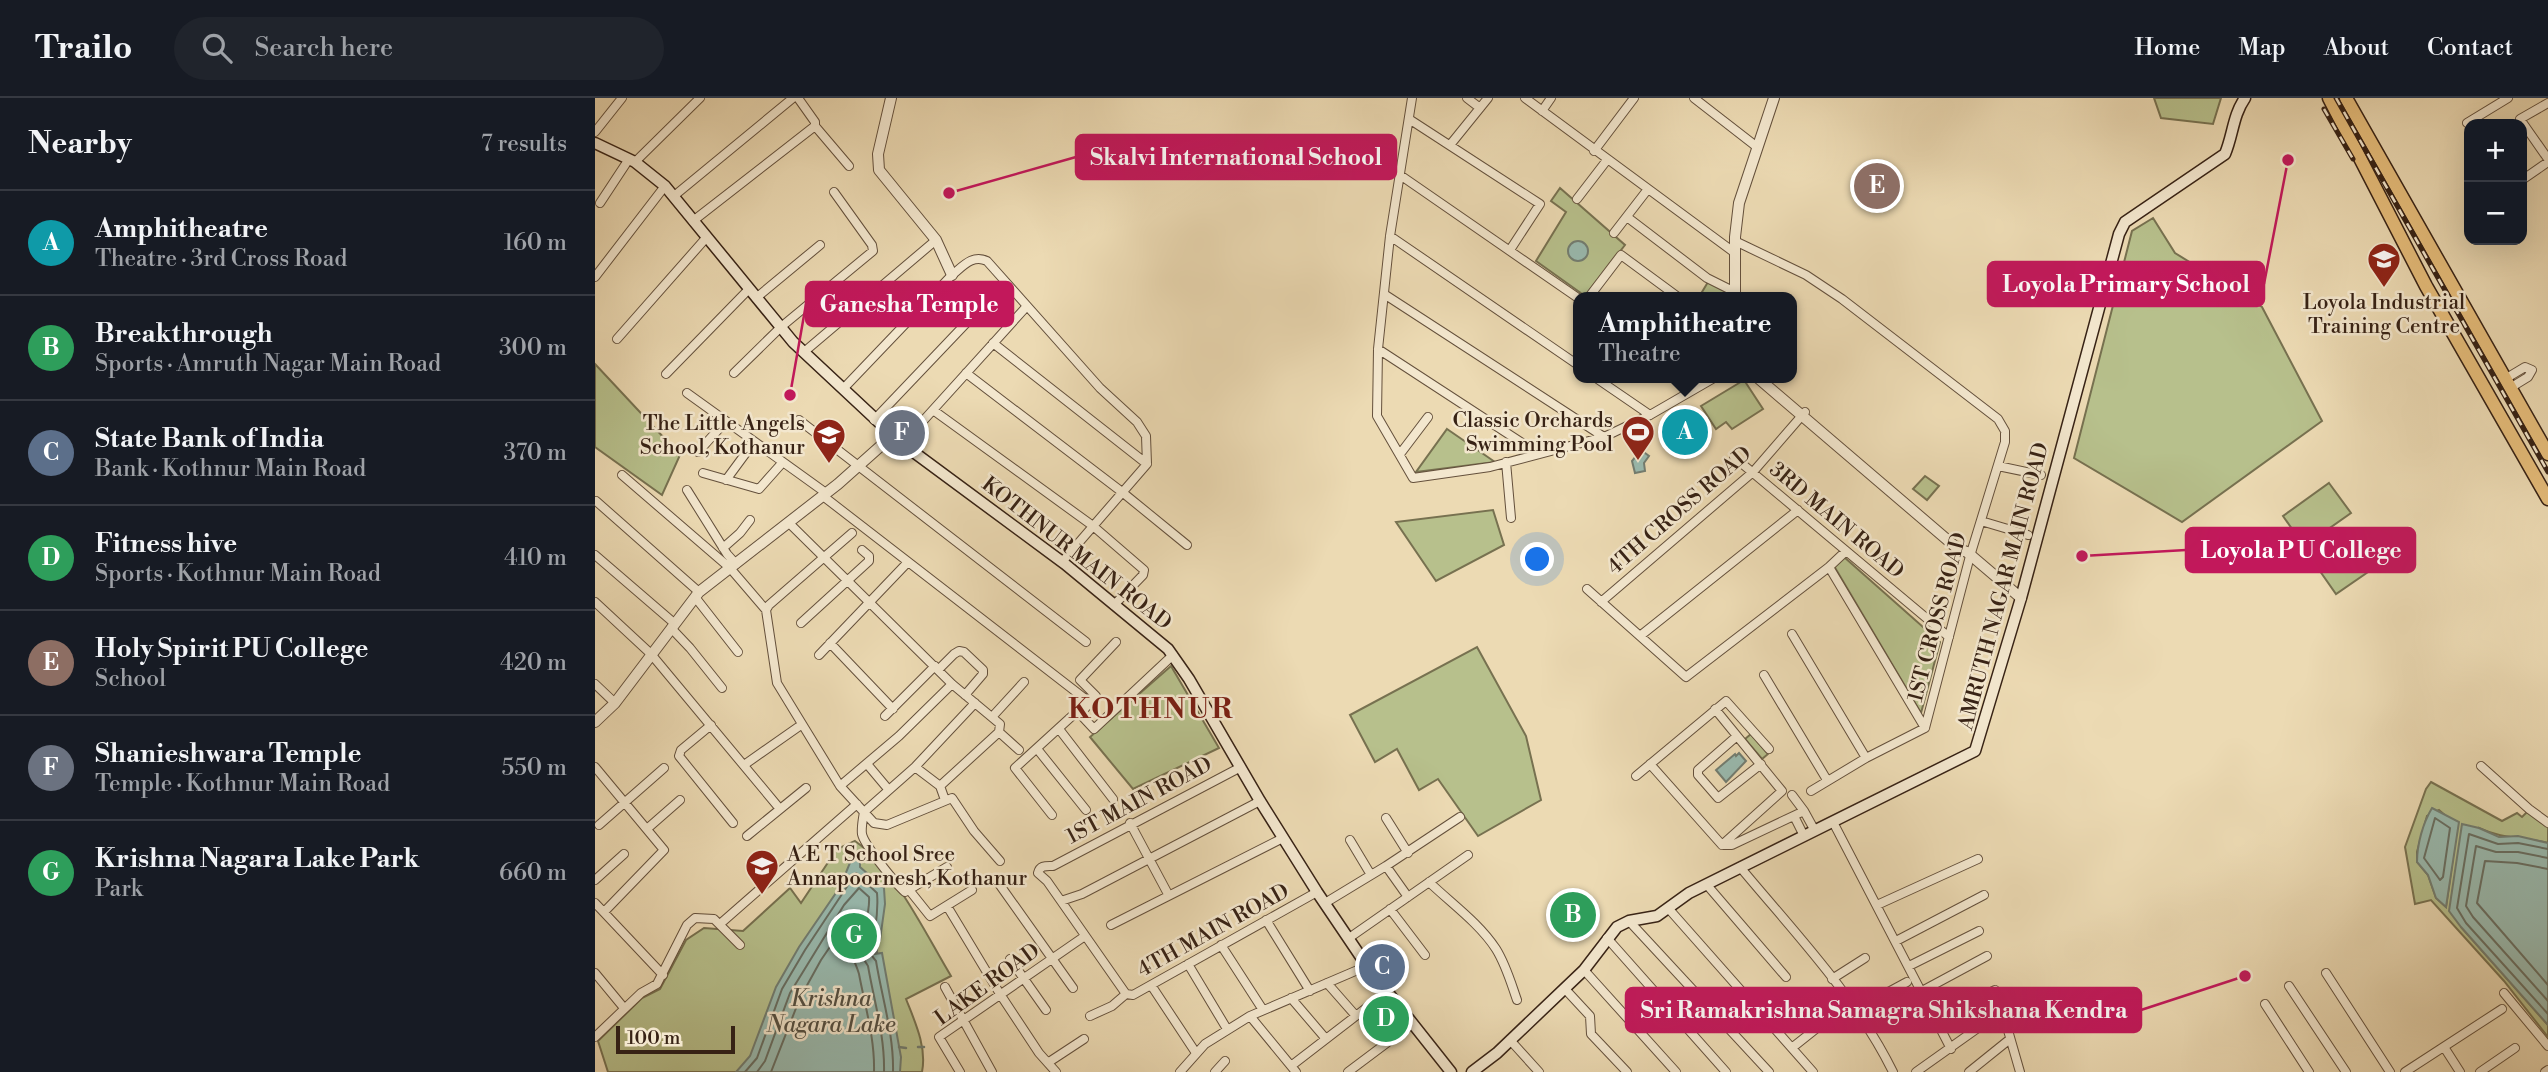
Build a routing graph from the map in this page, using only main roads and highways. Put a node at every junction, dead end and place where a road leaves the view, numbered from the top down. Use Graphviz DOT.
graph roads {
  1 [pos="2245,98"];
  2 [pos="2329,98"];
  3 [pos="2346,98"];
  4 [pos="595,143"];
  5 [pos="2386,172"];
  6 [pos="2372,180"];
  7 [pos="2548,454"];
  8 [pos="2548,499"];
  9 [pos="1451,1072"];
  10 [pos="1472,1072"];
  1 -- 10 [label="main road, AMRUTH NAGAR MAIN ROAD"];
  2 -- 6 [label="main road"];
  3 -- 5 [label="main road"];
  4 -- 9 [label="main road, KOTHNUR MAIN ROAD"];
  5 -- 6 [label="main road"];
  5 -- 7 [label="main road"];
  6 -- 8 [label="main road"];
}
